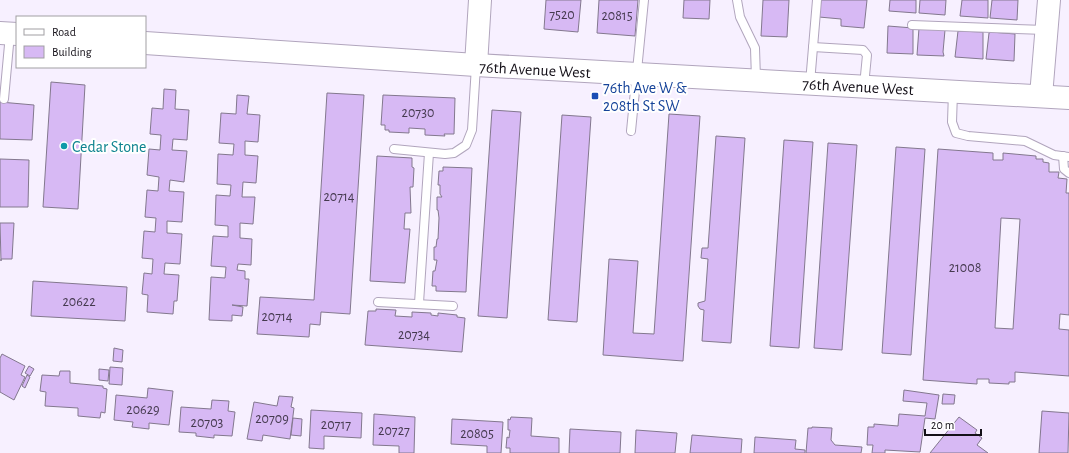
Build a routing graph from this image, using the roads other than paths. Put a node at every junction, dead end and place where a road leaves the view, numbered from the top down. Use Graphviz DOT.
graph roads {
  1 [pos="480,0"];
  2 [pos="644,0"];
  3 [pos="737,0"];
  4 [pos="817,0"];
  5 [pos="1049,0"];
  6 [pos="912,25"];
  7 [pos="1046,30"];
  8 [pos="9,33"];
  9 [pos="146,43"];
  10 [pos="813,47"];
  11 [pos="476,65"];
  12 [pos="636,74"];
  13 [pos="756,80"];
  14 [pos="810,83"];
  15 [pos="864,86"];
  16 [pos="953,91"];
  17 [pos="1041,96"];
  18 [pos="1069,98"];
  19 [pos="4,99"];
  20 [pos="631,131"];
  21 [pos="394,149"];
  22 [pos="429,153"];
  23 [pos="1066,156"];
  24 [pos="1069,173"];
  25 [pos="378,302"];
  26 [pos="419,303"];
  27 [pos="452,306"];
  1 -- 11 [label="street"];
  2 -- 12 [label="lane"];
  3 -- 13 [label="lane"];
  4 -- 10 [label="lane"];
  5 -- 7 [label="street"];
  6 -- 7 [label="lane"];
  7 -- 17 [label="street"];
  8 -- 19 [label="lane"];
  9 -- 11 [label="street, 76th Avenue West"];
  10 -- 14 [label="lane"];
  10 -- 15 [label="lane"];
  11 -- 12 [label="street, 76th Avenue West"];
  11 -- 22 [label="lane"];
  12 -- 13 [label="street, 76th Avenue West"];
  12 -- 20 [label="lane"];
  13 -- 14 [label="street, 76th Avenue West"];
  14 -- 15 [label="street, 76th Avenue West"];
  15 -- 16 [label="street, 76th Avenue West"];
  16 -- 17 [label="street, 76th Avenue West"];
  16 -- 23 [label="lane"];
  17 -- 18 [label="street, 76th Avenue West"];
  21 -- 22 [label="lane"];
  22 -- 26 [label="lane"];
  23 -- 24 [label="lane"];
  25 -- 26 [label="lane"];
  26 -- 27 [label="lane"];
}
